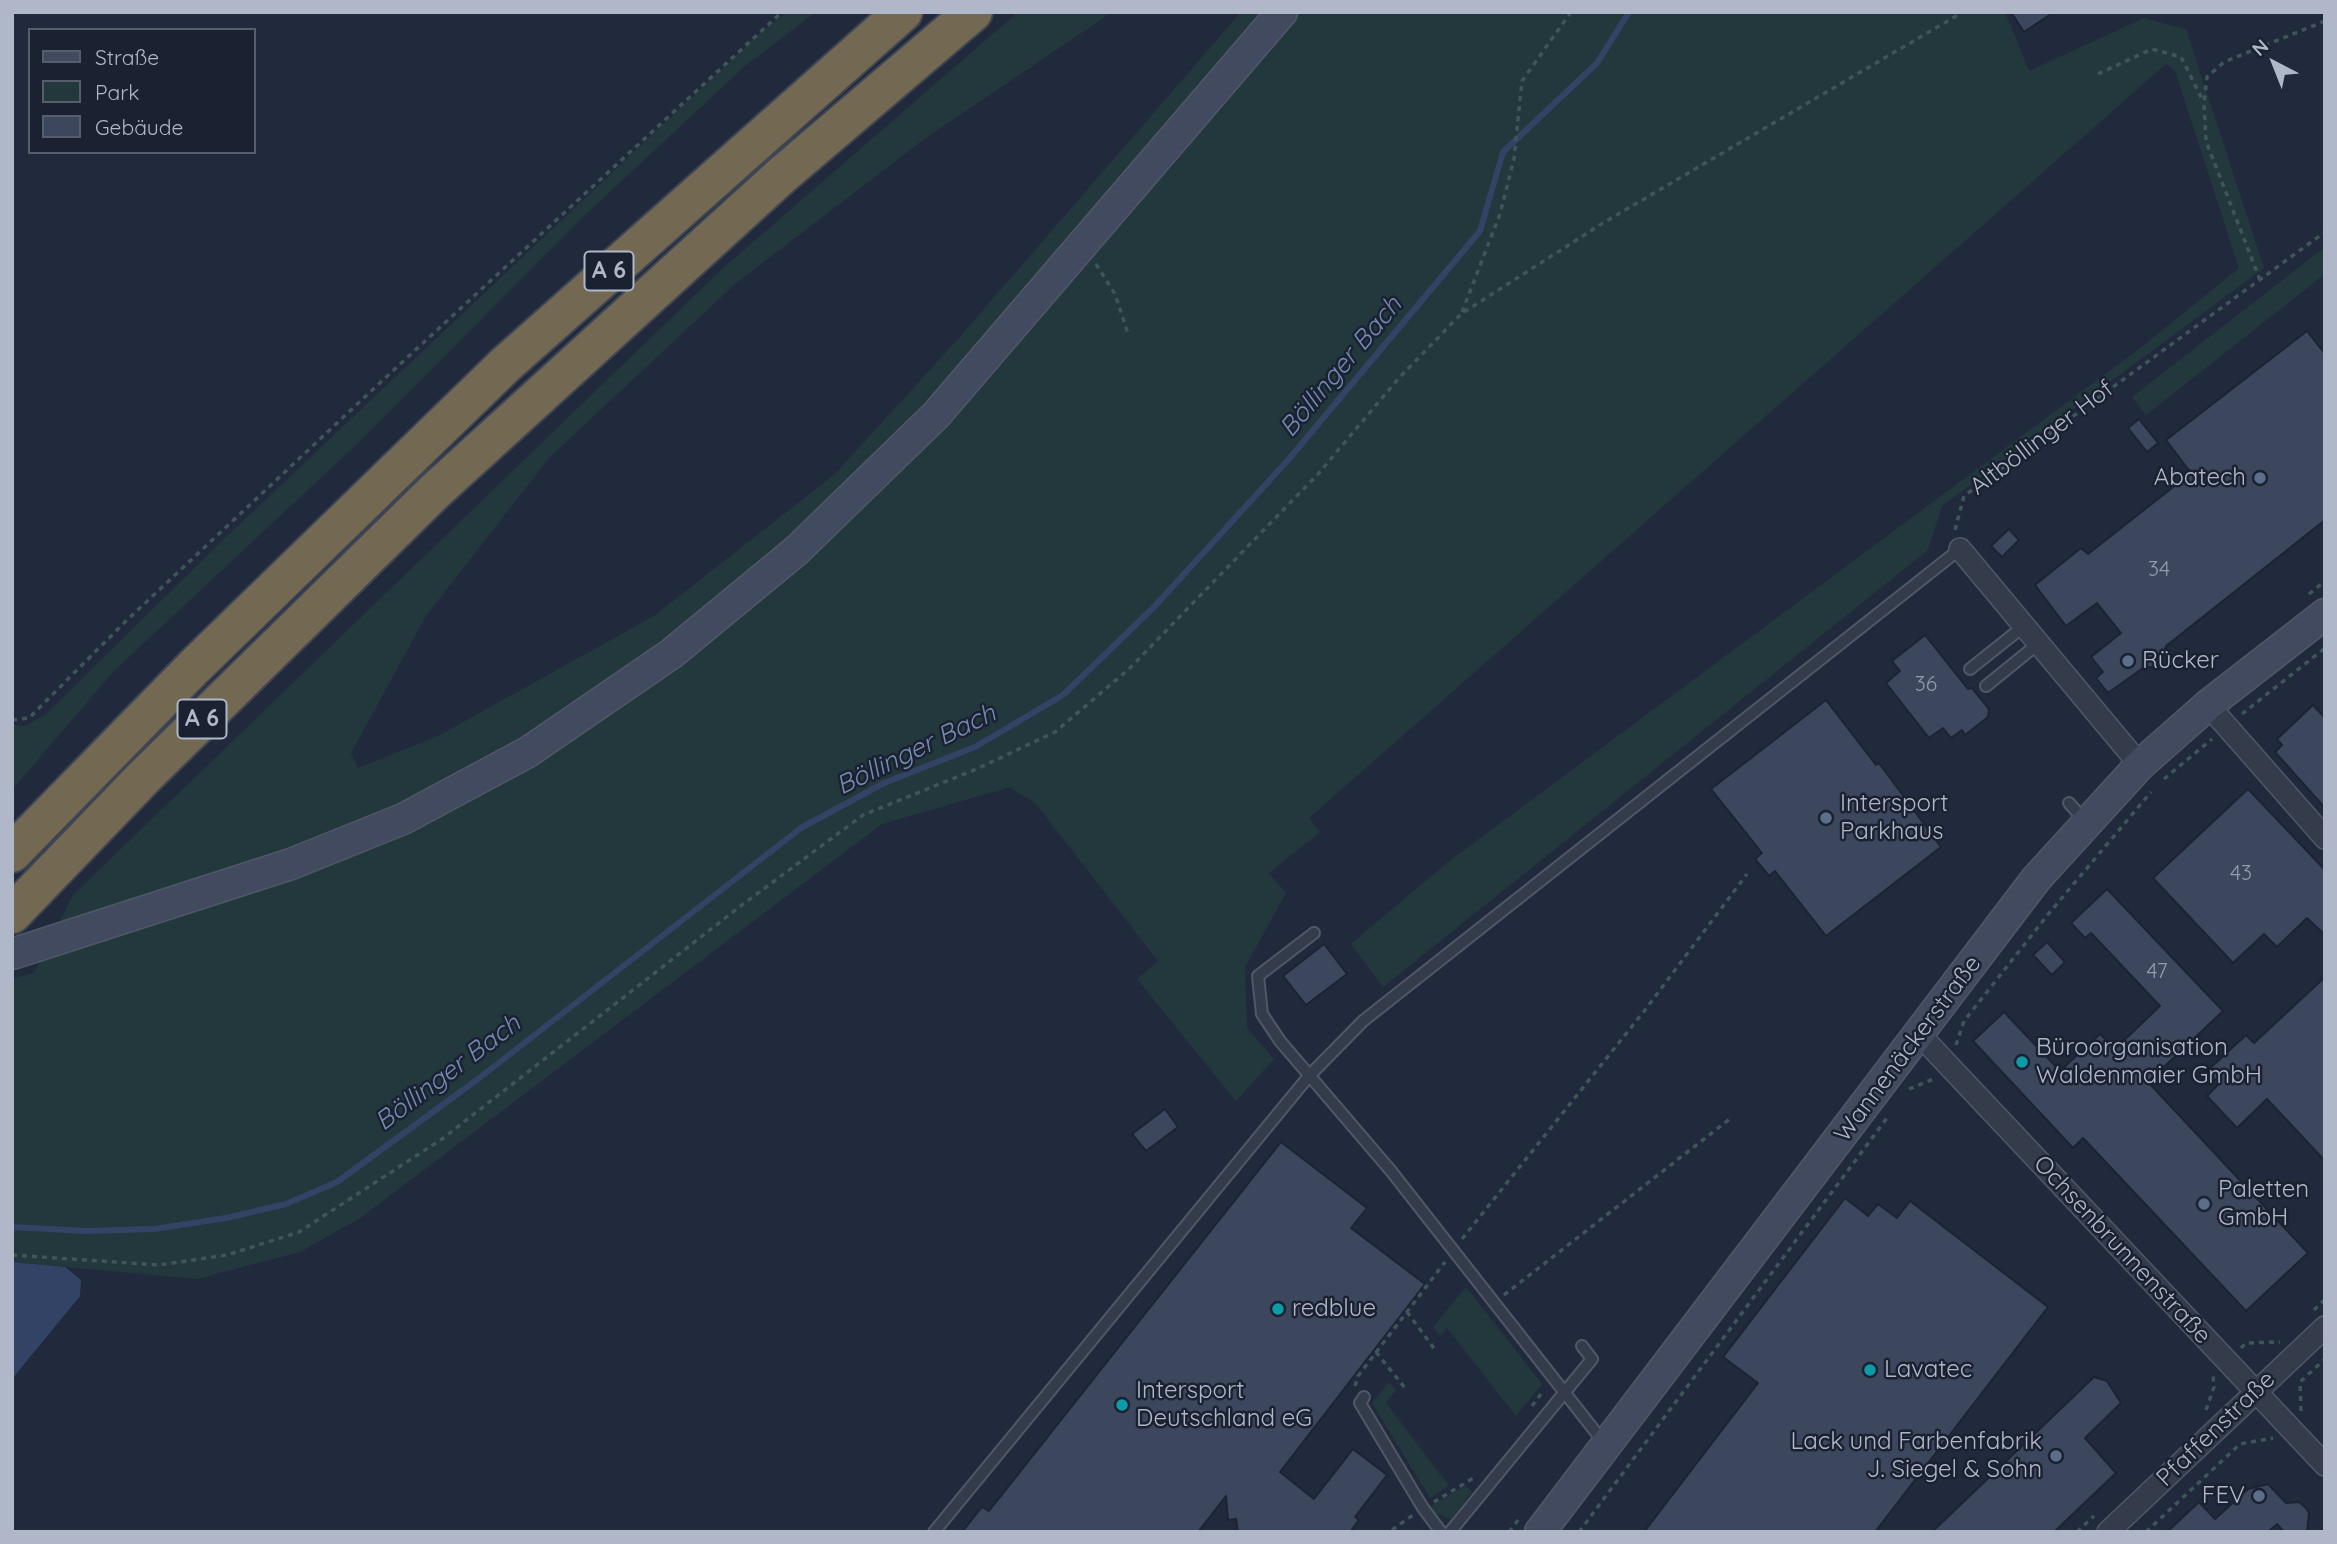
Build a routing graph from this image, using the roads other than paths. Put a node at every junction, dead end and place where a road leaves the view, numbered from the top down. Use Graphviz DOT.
graph roads {
  1 [pos="903,12"];
  2 [pos="973,12"];
  3 [pos="1282,12"];
  4 [pos="1959,549"];
  5 [pos="2325,614"];
  6 [pos="2025,626"];
  7 [pos="2039,643"];
  8 [pos="1970,669"];
  9 [pos="1986,686"];
  10 [pos="2208,705"];
  11 [pos="2140,765"];
  12 [pos="2325,838"];
  13 [pos="12,853"];
  14 [pos="12,914"];
  15 [pos="1314,933"];
  16 [pos="12,954"];
  17 [pos="1919,1034"];
  18 [pos="1309,1076"];
  19 [pos="2316,1321"];
  20 [pos="1582,1346"];
  21 [pos="2256,1391"];
  22 [pos="1564,1392"];
  23 [pos="1364,1397"];
  24 [pos="1606,1446"];
  25 [pos="2325,1465"];
  26 [pos="934,1532"];
  27 [pos="1441,1532"];
  28 [pos="1450,1532"];
  29 [pos="1540,1532"];
  30 [pos="2108,1532"];
  1 -- 13 [label="highway, A 6"];
  2 -- 14 [label="highway, A 6"];
  3 -- 16 [label="street"];
  4 -- 6 [label="street"];
  4 -- 18 [label="lane"];
  5 -- 10 [label="street, Wannenäckerstraße"];
  6 -- 7 [label="street"];
  6 -- 8 [label="lane"];
  7 -- 9 [label="lane"];
  7 -- 11 [label="street"];
  10 -- 11 [label="street, Wannenäckerstraße"];
  10 -- 12 [label="street"];
  11 -- 17 [label="street, Wannenäckerstraße"];
  15 -- 18 [label="lane"];
  17 -- 21 [label="street, Ochsenbrunnenstraße"];
  17 -- 24 [label="street, Wannenäckerstraße"];
  18 -- 22 [label="lane"];
  18 -- 26 [label="lane"];
  19 -- 21 [label="street, Pfaffenstraße"];
  20 -- 22 [label="lane"];
  21 -- 25 [label="street, Ochsenbrunnenstraße"];
  21 -- 30 [label="street, Pfaffenstraße"];
  22 -- 24 [label="lane"];
  22 -- 28 [label="lane"];
  23 -- 27 [label="lane"];
  24 -- 29 [label="street, Wannenäckerstraße"];
}
